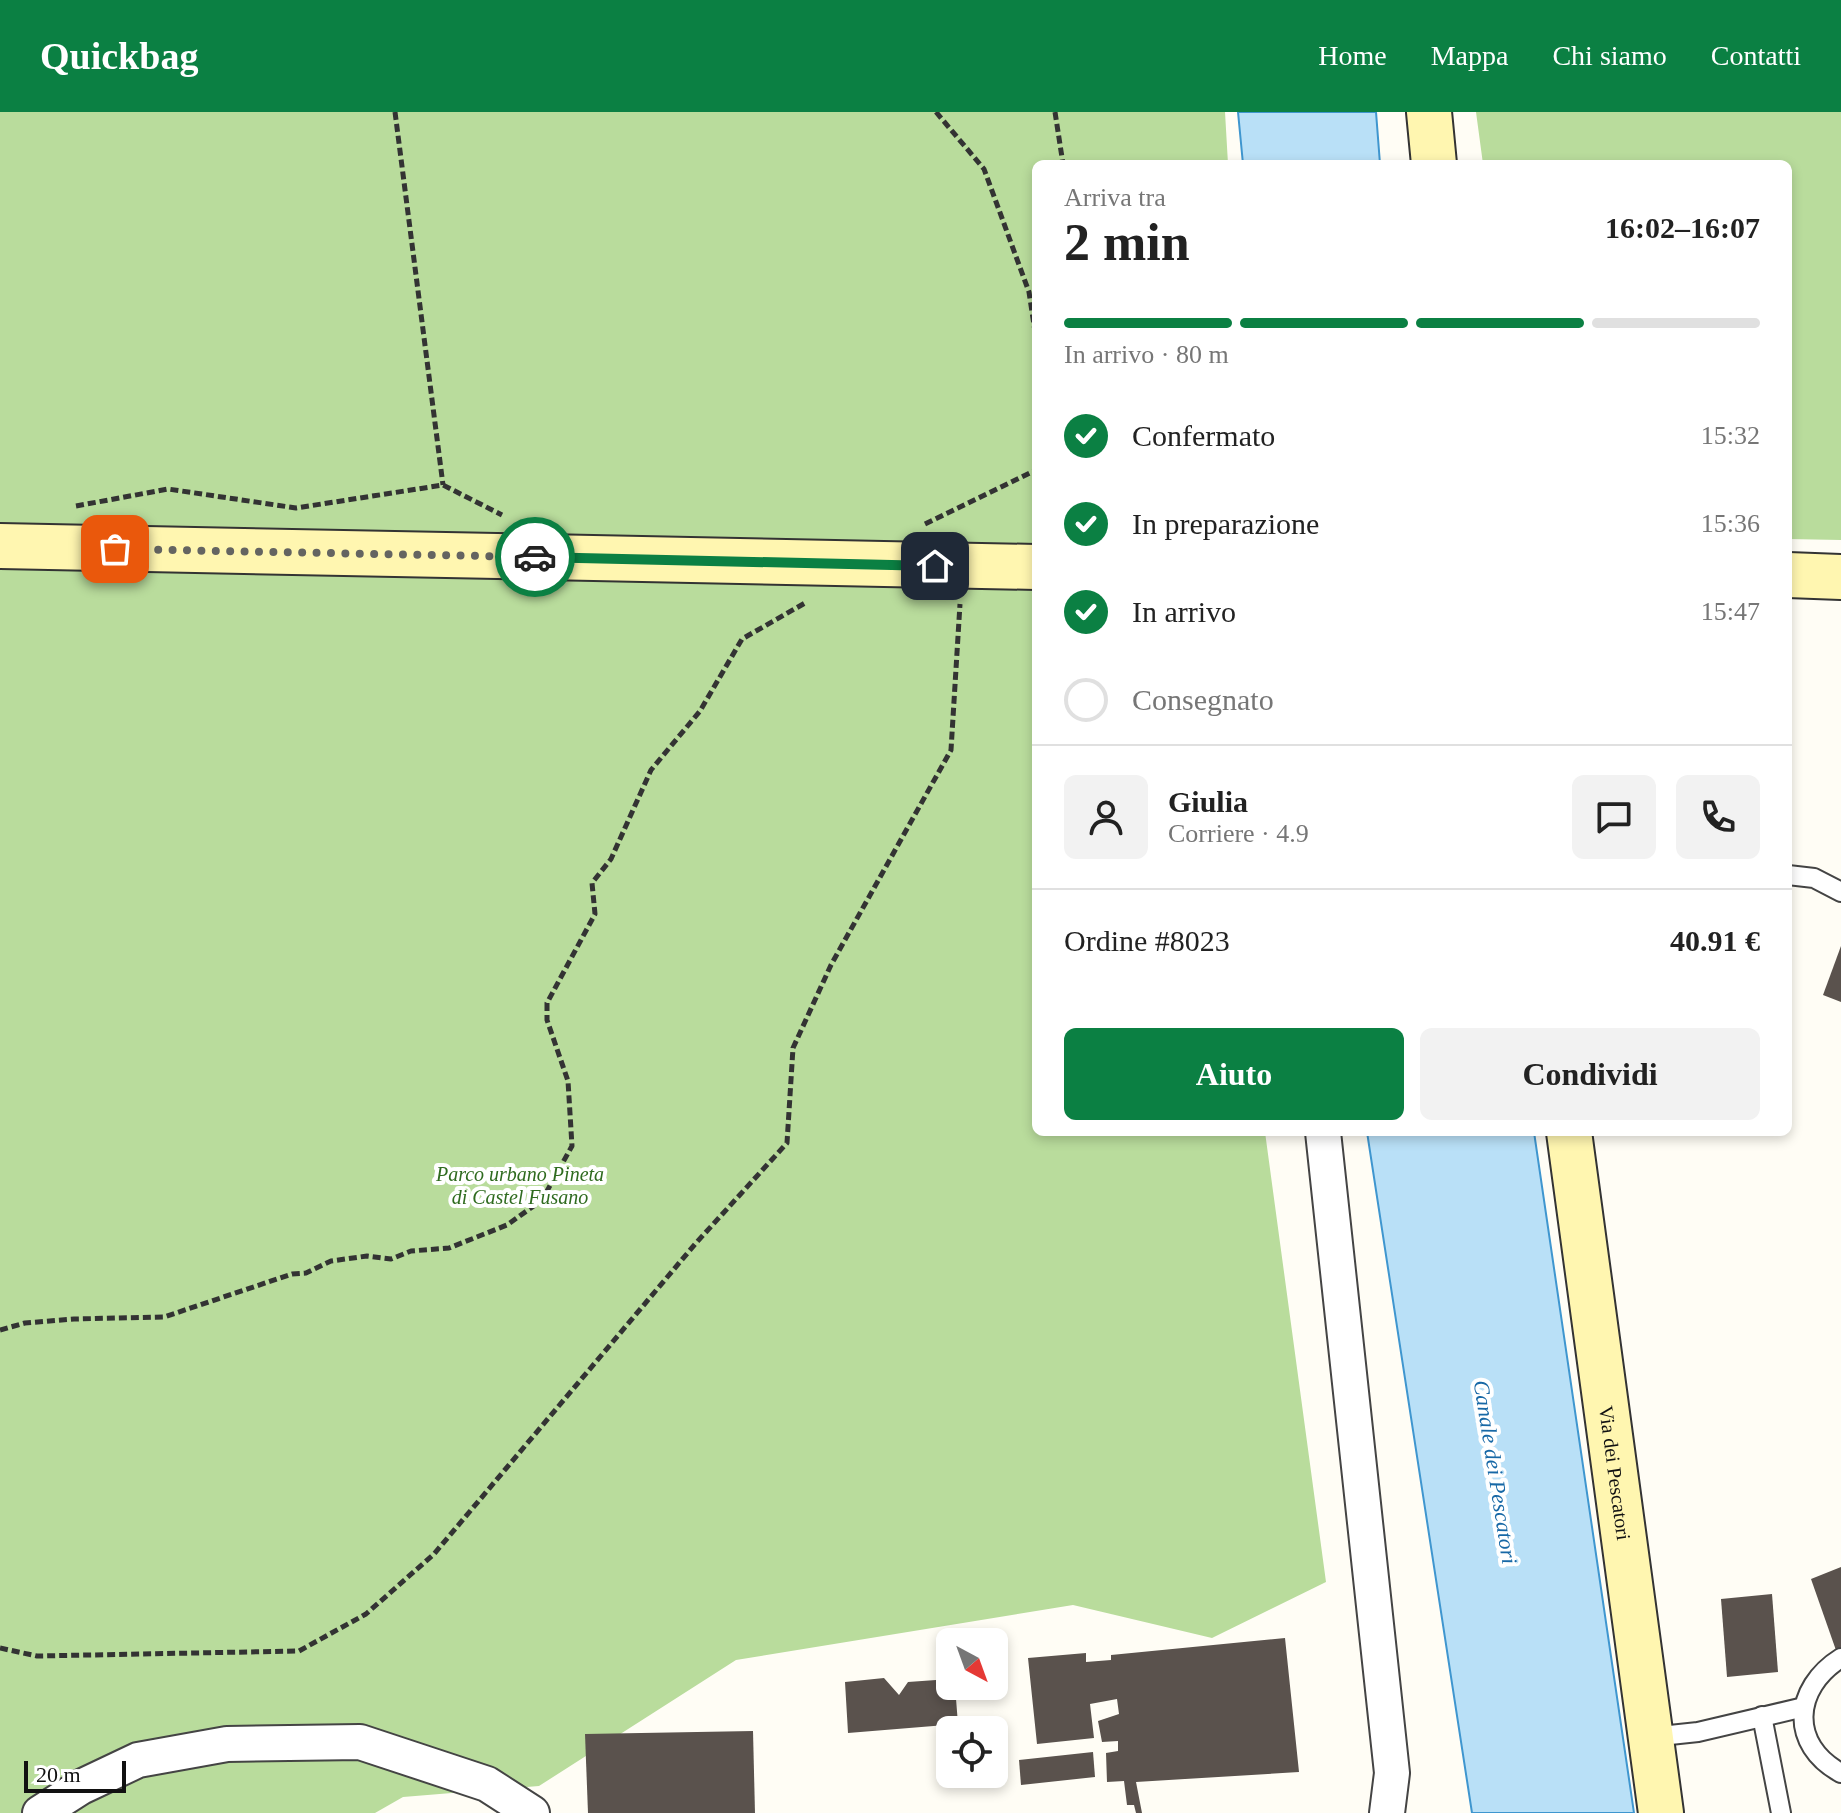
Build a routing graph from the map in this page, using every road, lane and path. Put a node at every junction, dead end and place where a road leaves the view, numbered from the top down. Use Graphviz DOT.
graph roads {
  1 [pos="395,112"];
  2 [pos="936,112"];
  3 [pos="1055,112"];
  4 [pos="1429,112"];
  5 [pos="1062,160"];
  6 [pos="1434,160"];
  7 [pos="1032,312"];
  8 [pos="1032,472"];
  9 [pos="443,485"];
  10 [pos="921,526"];
  11 [pos="0,546"];
  12 [pos="832,563"];
  13 [pos="961,567"];
  14 [pos="1032,567"];
  15 [pos="1792,575"];
  16 [pos="1841,577"];
  17 [pos="1792,875"];
  18 [pos="1841,892"];
  19 [pos="1323,1136"];
  20 [pos="1570,1136"];
  21 [pos="0,1330"];
  22 [pos="0,1648"];
  23 [pos="1841,1658"];
  24 [pos="1804,1707"];
  25 [pos="1762,1716"];
  26 [pos="1651,1737"];
  27 [pos="1841,1773"];
  28 [pos="40,1813"];
  29 [pos="532,1813"];
  30 [pos="1387,1813"];
  31 [pos="1661,1813"];
  32 [pos="1781,1813"];
  1 -- 9 [label="path"];
  2 -- 7 [label="path"];
  3 -- 5 [label="path"];
  4 -- 6 [label="street"];
  8 -- 10 [label="path"];
  11 -- 12 [label="street"];
  12 -- 13 [label="street"];
  12 -- 21 [label="path"];
  13 -- 14 [label="street"];
  13 -- 22 [label="path"];
  15 -- 16 [label="street"];
  17 -- 18 [label="lane"];
  19 -- 30 [label="street"];
  20 -- 26 [label="street, Via dei Pescatori"];
  23 -- 24 [label="lane"];
  24 -- 25 [label="lane"];
  24 -- 27 [label="lane"];
  25 -- 26 [label="lane"];
  25 -- 32 [label="lane"];
  26 -- 31 [label="street, Via dei Pescatori"];
  28 -- 29 [label="street"];
}
